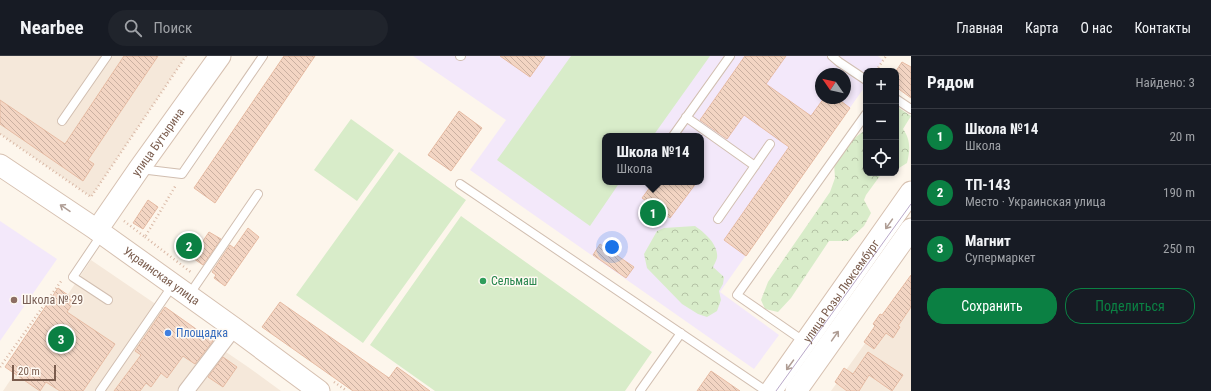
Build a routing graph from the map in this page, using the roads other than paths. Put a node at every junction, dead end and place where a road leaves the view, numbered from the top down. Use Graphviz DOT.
graph roads {
  1 [pos="108,56"];
  2 [pos="220,56"];
  3 [pos="263,56"];
  4 [pos="730,56"];
  5 [pos="832,56"];
  6 [pos="863,78"];
  7 [pos="899,101"];
  8 [pos="911,109"];
  9 [pos="686,118"];
  10 [pos="863,118"];
  11 [pos="62,121"];
  12 [pos="674,133"];
  13 [pos="770,144"];
  14 [pos="0,165"];
  15 [pos="755,166"];
  16 [pos="139,168"];
  17 [pos="460,184"];
  18 [pos="911,192"];
  19 [pos="258,194"];
  20 [pos="718,219"];
  21 [pos="911,229"];
  22 [pos="100,232"];
  23 [pos="181,290"];
  24 [pos="108,300"];
  25 [pos="234,328"];
  26 [pos="681,333"];
  27 [pos="806,342"];
  28 [pos="100,391"];
  29 [pos="186,391"];
  30 [pos="319,391"];
  31 [pos="640,391"];
  32 [pos="766,391"];
  33 [pos="771,391"];
  34 [pos="796,391"];
  1 -- 11 [label="lane"];
  2 -- 16 [label="street, улица Бутырина"];
  3 -- 16 [label="lane"];
  4 -- 9 [label="lane"];
  5 -- 6 [label="lane"];
  7 -- 8 [label="lane"];
  9 -- 12 [label="lane"];
  9 -- 15 [label="lane"];
  10 -- 27 [label="lane"];
  13 -- 15 [label="lane"];
  22 -- 14 [label="street, Украинская улица, one-way"];
  15 -- 20 [label="lane"];
  16 -- 22 [label="street, улица Бутырина"];
  17 -- 26 [label="lane"];
  18 -- 27 [label="street, улица Розы Люксембург, one-way"];
  19 -- 23 [label="lane"];
  34 -- 21 [label="street, улица Розы Люксембург, one-way"];
  22 -- 23 [label="street, Украинская улица"];
  22 -- 24 [label="lane"];
  23 -- 25 [label="street, Украинская улица"];
  23 -- 28 [label="lane"];
  25 -- 29 [label="street"];
  25 -- 30 [label="street, Украинская улица"];
  26 -- 31 [label="lane"];
  26 -- 32 [label="lane"];
  27 -- 33 [label="street, улица Розы Люксембург, one-way"];
}
